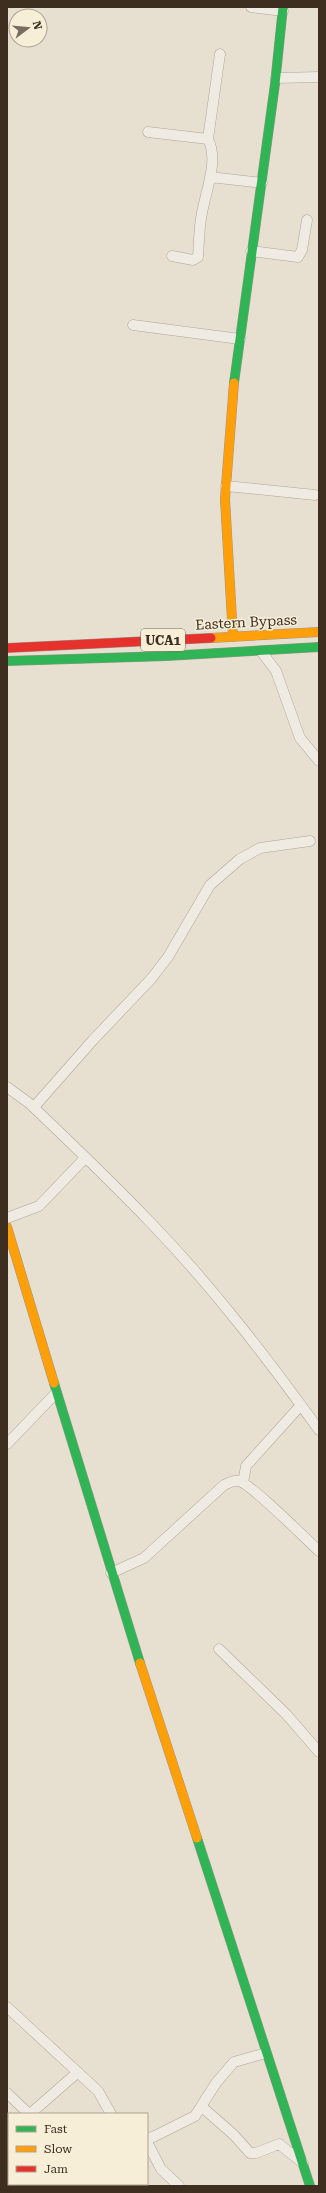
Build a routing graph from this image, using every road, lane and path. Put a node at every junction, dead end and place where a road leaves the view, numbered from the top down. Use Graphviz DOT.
graph roads {
  1 [pos="250,7"];
  2 [pos="283,9"];
  3 [pos="220,54"];
  4 [pos="319,77"];
  5 [pos="276,78"];
  6 [pos="148,132"];
  7 [pos="208,139"];
  8 [pos="210,177"];
  9 [pos="262,183"];
  10 [pos="307,220"];
  11 [pos="251,251"];
  12 [pos="172,256"];
  13 [pos="133,325"];
  14 [pos="240,338"];
  15 [pos="226,486"];
  16 [pos="315,495"];
  17 [pos="319,632"];
  18 [pos="233,637"];
  19 [pos="319,647"];
  20 [pos="7,648"];
  21 [pos="261,651"];
  22 [pos="7,661"];
  23 [pos="319,761"];
  24 [pos="310,841"];
  25 [pos="7,1087"];
  26 [pos="34,1107"];
  27 [pos="85,1158"];
  28 [pos="7,1218"];
  29 [pos="7,1227"];
  30 [pos="56,1393"];
  31 [pos="301,1405"];
  32 [pos="319,1430"];
  33 [pos="7,1444"];
  34 [pos="243,1483"];
  35 [pos="319,1551"];
  36 [pos="111,1573"];
  37 [pos="219,1649"];
  38 [pos="319,1752"];
  39 [pos="7,2007"];
  40 [pos="266,2053"];
  41 [pos="78,2072"];
  42 [pos="7,2093"];
  43 [pos="202,2107"];
  44 [pos="29,2113"];
  45 [pos="31,2113"];
  46 [pos="110,2113"];
  47 [pos="148,2138"];
  48 [pos="148,2144"];
  49 [pos="303,2163"];
  50 [pos="179,2186"];
  51 [pos="310,2186"];
  1 -- 2 [label="street"];
  2 -- 5 [label="street"];
  3 -- 7 [label="street"];
  4 -- 5 [label="street"];
  5 -- 9 [label="street"];
  6 -- 7 [label="street"];
  7 -- 8 [label="street"];
  8 -- 9 [label="street"];
  8 -- 12 [label="street"];
  9 -- 11 [label="street"];
  10 -- 11 [label="street"];
  11 -- 14 [label="street"];
  13 -- 14 [label="street"];
  14 -- 15 [label="street"];
  15 -- 16 [label="street"];
  15 -- 18 [label="street"];
  17 -- 18 [label="street, Eastern Bypass / UCA1"];
  18 -- 20 [label="street, Eastern Bypass / UCA1"];
  19 -- 21 [label="street, Eastern Bypass / UCA1"];
  21 -- 22 [label="street, Eastern Bypass / UCA1"];
  21 -- 23 [label="street"];
  24 -- 26 [label="street"];
  25 -- 26 [label="street"];
  26 -- 27 [label="street"];
  27 -- 28 [label="street"];
  27 -- 31 [label="street"];
  29 -- 30 [label="street"];
  30 -- 33 [label="street"];
  30 -- 36 [label="street"];
  31 -- 32 [label="street"];
  31 -- 34 [label="street"];
  34 -- 35 [label="street"];
  34 -- 36 [label="street"];
  36 -- 40 [label="street"];
  37 -- 38 [label="street"];
  39 -- 41 [label="street"];
  40 -- 43 [label="street"];
  40 -- 49 [label="street"];
  41 -- 45 [label="street"];
  41 -- 46 [label="street"];
  42 -- 44 [label="street"];
  43 -- 47 [label="street"];
  43 -- 49 [label="street"];
  48 -- 50 [label="street"];
  49 -- 51 [label="street"];
}
